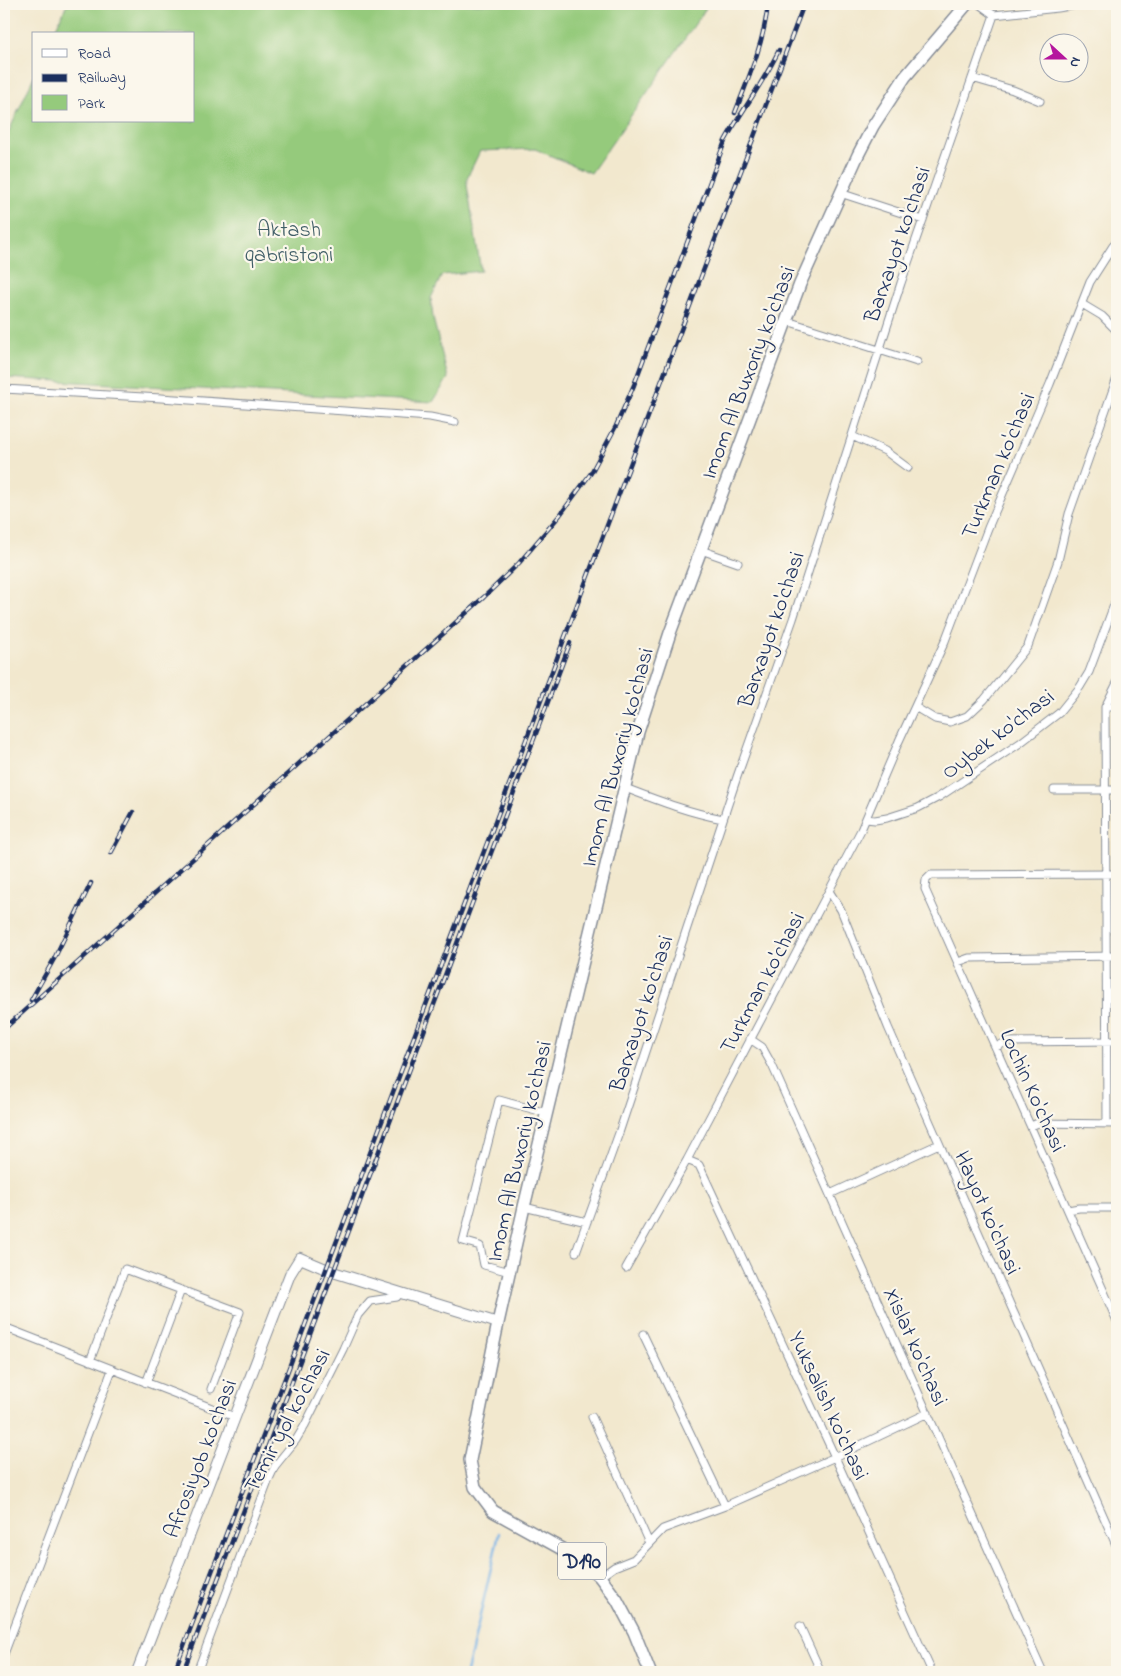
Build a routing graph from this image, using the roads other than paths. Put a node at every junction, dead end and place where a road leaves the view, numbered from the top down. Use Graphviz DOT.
graph roads {
  1 [pos="967,4"];
  2 [pos="980,4"];
  3 [pos="1083,4"];
  4 [pos="994,15"];
  5 [pos="972,78"];
  6 [pos="1040,101"];
  7 [pos="840,194"];
  8 [pos="923,220"];
  9 [pos="1117,242"];
  10 [pos="1082,304"];
  11 [pos="787,321"];
  12 [pos="1117,331"];
  13 [pos="879,350"];
  14 [pos="916,362"];
  15 [pos="1117,378"];
  16 [pos="4,390"];
  17 [pos="455,422"];
  18 [pos="852,436"];
  19 [pos="908,468"];
  20 [pos="701,550"];
  21 [pos="738,563"];
  22 [pos="1117,597"];
  23 [pos="1117,683"];
  24 [pos="915,707"];
  25 [pos="1104,707"];
  26 [pos="1117,707"];
  27 [pos="625,788"];
  28 [pos="1054,790"];
  29 [pos="1105,790"];
  30 [pos="1117,790"];
  31 [pos="723,819"];
  32 [pos="866,819"];
  33 [pos="1106,874"];
  34 [pos="1117,874"];
  35 [pos="829,891"];
  36 [pos="1106,956"];
  37 [pos="1117,956"];
  38 [pos="958,962"];
  39 [pos="750,1039"];
  40 [pos="1107,1041"];
  41 [pos="1117,1041"];
  42 [pos="996,1047"];
  43 [pos="547,1113"];
  44 [pos="1107,1124"];
  45 [pos="1117,1124"];
  46 [pos="1031,1126"];
  47 [pos="939,1144"];
  48 [pos="687,1160"];
  49 [pos="830,1194"];
  50 [pos="524,1207"];
  51 [pos="1117,1208"];
  52 [pos="1068,1210"];
  53 [pos="587,1222"];
  54 [pos="576,1252"];
  55 [pos="626,1268"];
  56 [pos="510,1272"];
  57 [pos="181,1290"];
  58 [pos="398,1293"];
  59 [pos="1117,1321"];
  60 [pos="498,1323"];
  61 [pos="4,1327"];
  62 [pos="643,1334"];
  63 [pos="90,1361"];
  64 [pos="112,1370"];
  65 [pos="146,1383"];
  66 [pos="211,1389"];
  67 [pos="928,1413"];
  68 [pos="235,1417"];
  69 [pos="592,1417"];
  70 [pos="835,1457"];
  71 [pos="725,1506"];
  72 [pos="649,1542"];
  73 [pos="1117,1547"];
  74 [pos="600,1576"];
  75 [pos="800,1626"];
  76 [pos="4,1654"];
  77 [pos="137,1672"];
  78 [pos="197,1672"];
  79 [pos="650,1672"];
  80 [pos="821,1672"];
  81 [pos="932,1672"];
  82 [pos="1043,1672"];
  1 -- 7 [label="main road, Imom Al Buxoriy ko'chasi"];
  2 -- 4 [label="street"];
  3 -- 4 [label="street"];
  4 -- 5 [label="street, Barxayot ko'chasi"];
  5 -- 6 [label="street"];
  5 -- 8 [label="street, Barxayot ko'chasi"];
  7 -- 8 [label="street"];
  7 -- 11 [label="main road, Imom Al Buxoriy ko'chasi"];
  8 -- 13 [label="street, Barxayot ko'chasi"];
  9 -- 10 [label="street, Turkman ko'chasi"];
  10 -- 12 [label="street"];
  10 -- 24 [label="street, Turkman ko'chasi"];
  11 -- 13 [label="street"];
  11 -- 20 [label="main road, Imom Al Buxoriy ko'chasi"];
  13 -- 14 [label="street"];
  13 -- 18 [label="street, Barxayot ko'chasi"];
  15 -- 24 [label="street"];
  16 -- 17 [label="street"];
  18 -- 19 [label="street"];
  18 -- 31 [label="street, Barxayot ko'chasi"];
  20 -- 21 [label="street"];
  20 -- 27 [label="main road, Imom Al Buxoriy ko'chasi"];
  22 -- 32 [label="street, Oybek ko'chasi"];
  23 -- 25 [label="street"];
  24 -- 32 [label="street, Turkman ko'chasi"];
  25 -- 26 [label="street"];
  25 -- 29 [label="street"];
  27 -- 31 [label="street"];
  27 -- 43 [label="main road, Imom Al Buxoriy ko'chasi"];
  28 -- 29 [label="street"];
  29 -- 30 [label="street"];
  29 -- 33 [label="street"];
  31 -- 53 [label="street, Barxayot ko'chasi"];
  32 -- 35 [label="street, Turkman ko'chasi"];
  33 -- 34 [label="street"];
  33 -- 36 [label="street"];
  33 -- 38 [label="street, Lochin Ko'chasi"];
  35 -- 39 [label="street, Turkman ko'chasi"];
  35 -- 47 [label="street, Hayot ko'chasi"];
  36 -- 37 [label="street"];
  36 -- 38 [label="street"];
  36 -- 40 [label="street"];
  38 -- 42 [label="street, Lochin Ko'chasi"];
  39 -- 48 [label="street, Turkman ko'chasi"];
  39 -- 49 [label="street, Xislat ko'chasi"];
  40 -- 41 [label="street"];
  40 -- 42 [label="street"];
  40 -- 44 [label="street"];
  42 -- 46 [label="street, Lochin Ko'chasi"];
  43 -- 50 [label="main road, Imom Al Buxoriy ko'chasi"];
  43 -- 56 [label="street"];
  44 -- 45 [label="street"];
  44 -- 46 [label="street"];
  46 -- 52 [label="street, Lochin Ko'chasi"];
  47 -- 49 [label="street"];
  47 -- 73 [label="street, Hayot ko'chasi"];
  48 -- 55 [label="street, Turkman ko'chasi"];
  48 -- 70 [label="street, Yuksalish ko'chasi"];
  49 -- 67 [label="street, Xislat ko'chasi"];
  50 -- 53 [label="street"];
  50 -- 56 [label="main road, Imom Al Buxoriy ko'chasi"];
  51 -- 52 [label="street"];
  52 -- 59 [label="street, Lochin Ko'chasi"];
  53 -- 54 [label="street, Barxayot ko'chasi"];
  56 -- 60 [label="main road, Imom Al Buxoriy ko'chasi"];
  57 -- 63 [label="street"];
  57 -- 65 [label="street"];
  57 -- 66 [label="street"];
  58 -- 60 [label="street"];
  58 -- 68 [label="street, Afrosiyob ko'chasi"];
  58 -- 78 [label="street, Temir yol ko'chasi"];
  60 -- 74 [label="main road, Imom Al Buxoriy ko'chasi / D190"];
  61 -- 63 [label="street"];
  62 -- 71 [label="street"];
  63 -- 64 [label="street"];
  64 -- 65 [label="street"];
  64 -- 76 [label="street"];
  65 -- 68 [label="street"];
  67 -- 70 [label="street"];
  67 -- 82 [label="street, Xislat ko'chasi"];
  68 -- 77 [label="street, Afrosiyob ko'chasi"];
  69 -- 72 [label="street"];
  70 -- 71 [label="street"];
  70 -- 81 [label="street, Yuksalish ko'chasi"];
  71 -- 72 [label="street"];
  72 -- 74 [label="street"];
  74 -- 79 [label="main road, D190"];
  75 -- 80 [label="street"];
}
